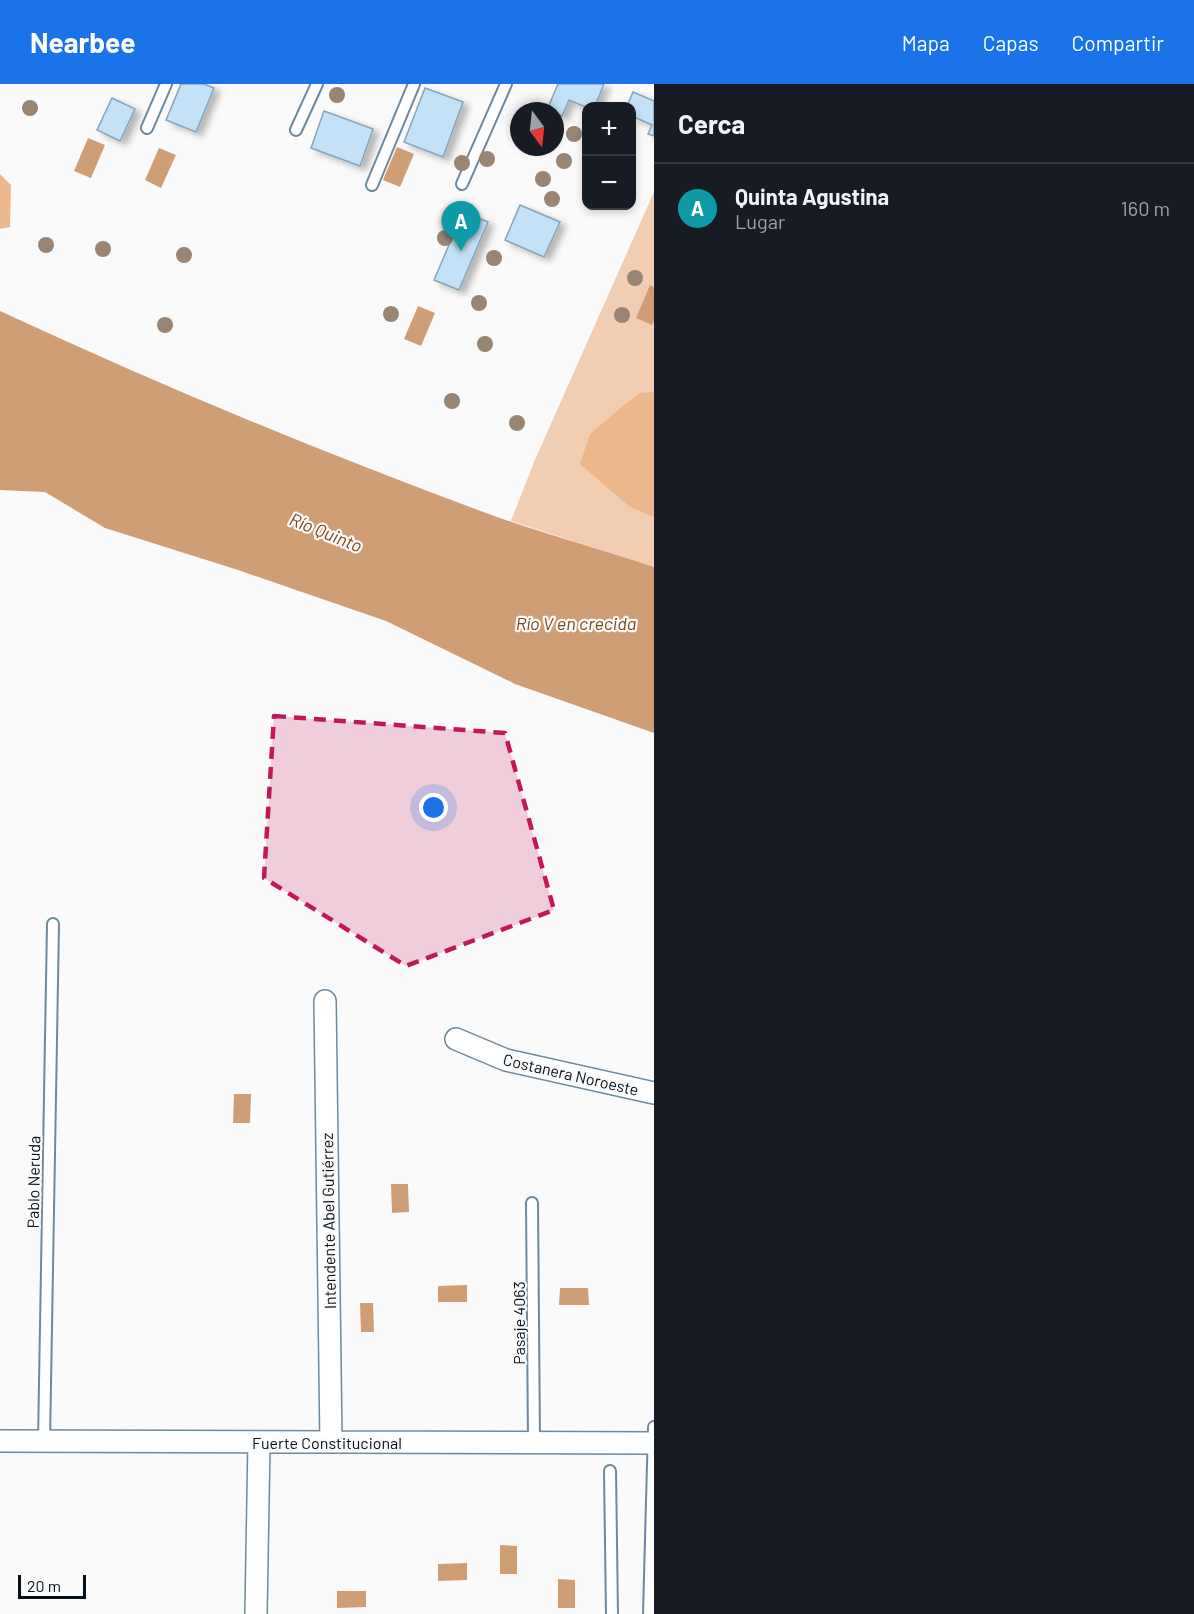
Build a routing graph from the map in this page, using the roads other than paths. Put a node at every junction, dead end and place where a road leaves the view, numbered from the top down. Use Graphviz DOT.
graph roads {
  1 [pos="166,84"];
  2 [pos="317,84"];
  3 [pos="414,84"];
  4 [pos="506,84"];
  5 [pos="147,128"];
  6 [pos="296,130"];
  7 [pos="372,184"];
  8 [pos="462,184"];
  9 [pos="53,924"];
  10 [pos="325,1001"];
  11 [pos="456,1039"];
  12 [pos="654,1093"];
  13 [pos="532,1203"];
  14 [pos="654,1427"];
  15 [pos="0,1441"];
  16 [pos="44,1441"];
  17 [pos="259,1442"];
  18 [pos="331,1442"];
  19 [pos="534,1442"];
  20 [pos="654,1443"];
  21 [pos="610,1471"];
  22 [pos="256,1614"];
  23 [pos="612,1614"];
  24 [pos="649,1614"];
  1 -- 5 [label="lane"];
  2 -- 6 [label="lane"];
  3 -- 7 [label="lane"];
  4 -- 8 [label="lane"];
  9 -- 16 [label="lane, Pablo Neruda"];
  10 -- 18 [label="street, Intendente Abel Gutiérrez"];
  11 -- 12 [label="street, Costanera Noroeste"];
  13 -- 19 [label="lane, Pasaje 4063"];
  14 -- 20 [label="lane"];
  15 -- 16 [label="street, Fuerte Constitucional"];
  16 -- 17 [label="street, Fuerte Constitucional"];
  17 -- 18 [label="street, Fuerte Constitucional"];
  17 -- 22 [label="street"];
  18 -- 19 [label="street, Fuerte Constitucional"];
  19 -- 20 [label="street, Fuerte Constitucional"];
  20 -- 24 [label="lane"];
  21 -- 23 [label="lane"];
}
